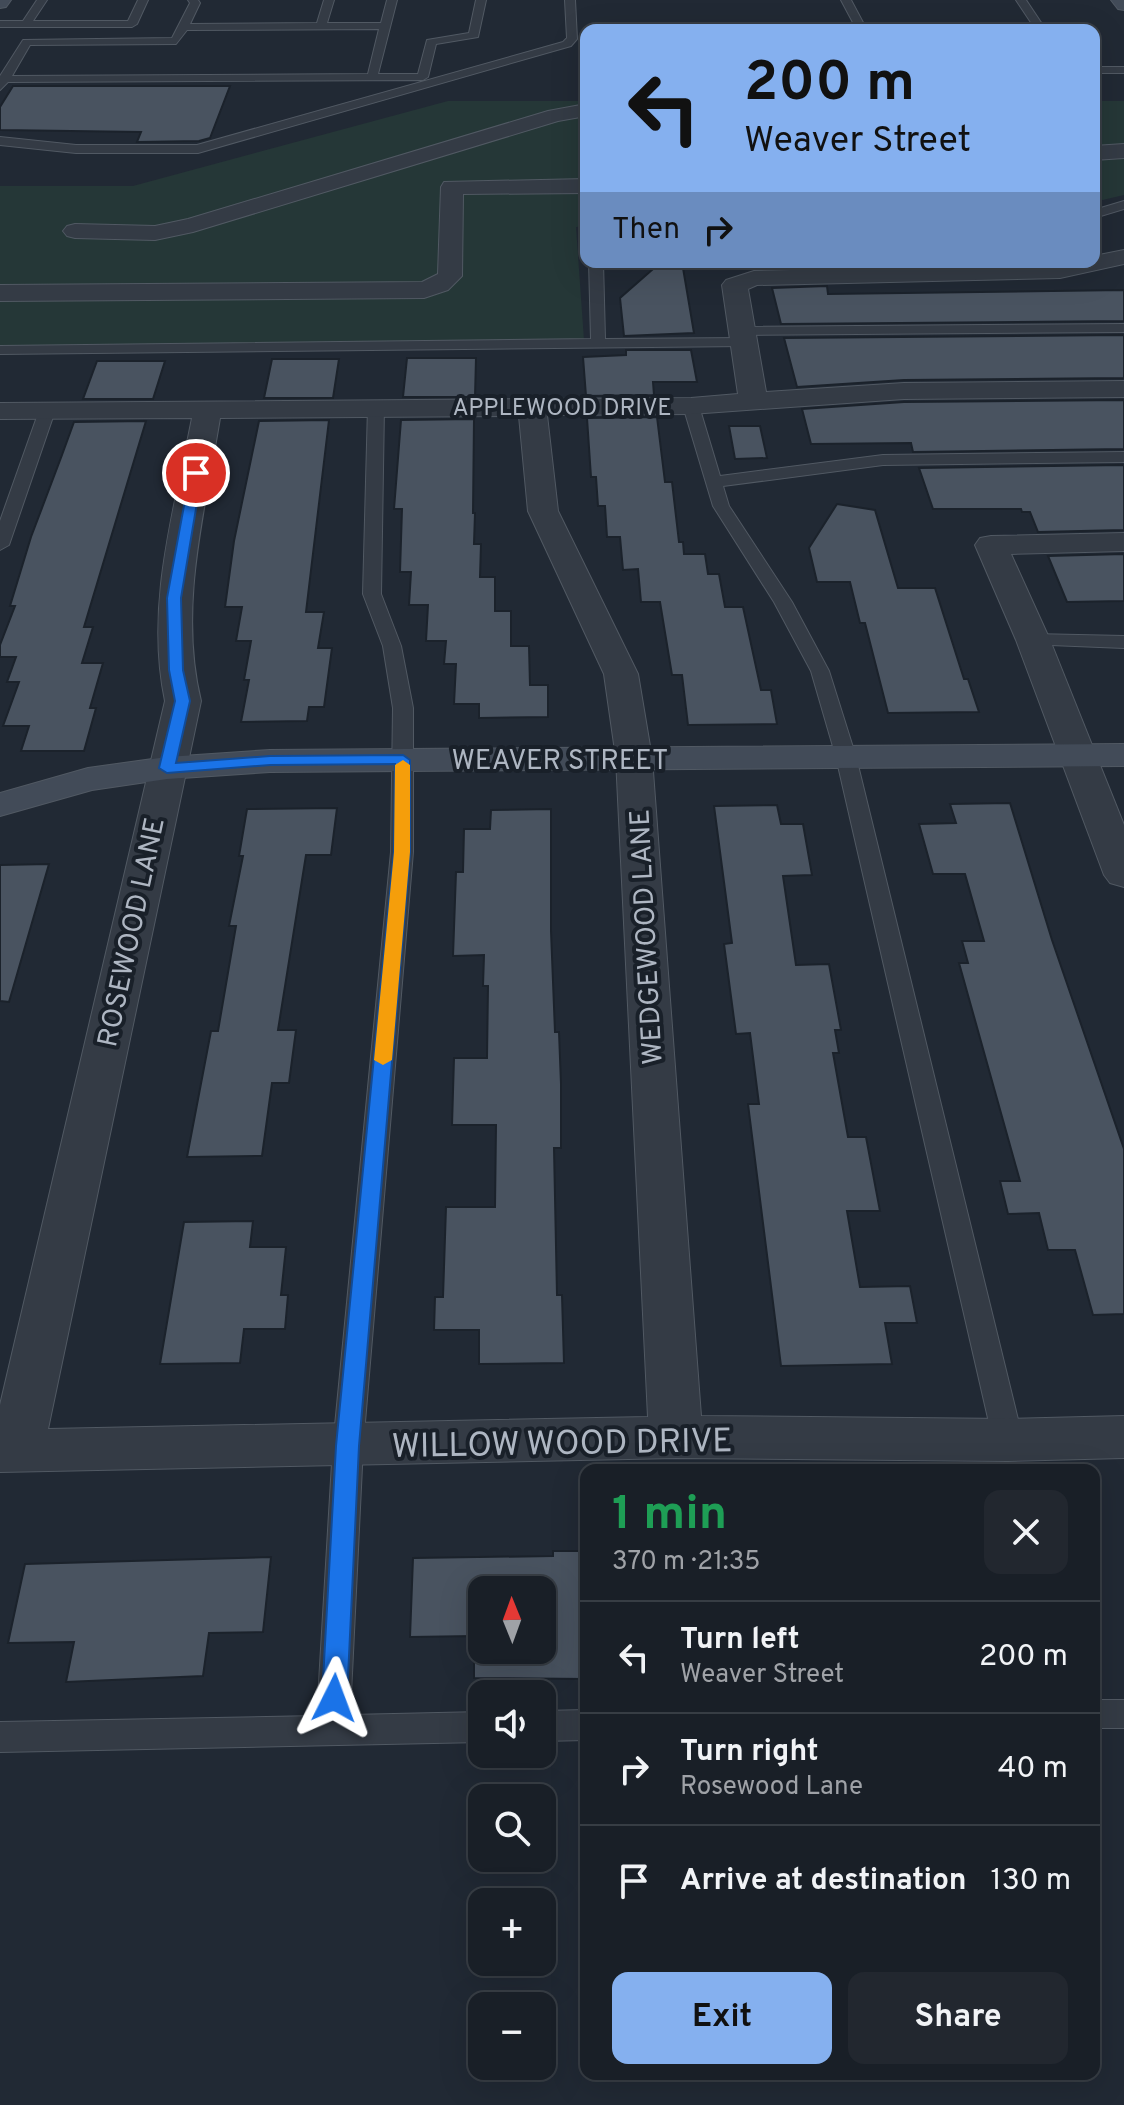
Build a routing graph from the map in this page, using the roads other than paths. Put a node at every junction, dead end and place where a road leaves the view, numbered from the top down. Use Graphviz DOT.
graph roads {
  1 [pos="143,0"];
  2 [pos="193,0"];
  3 [pos="481,0"];
  4 [pos="570,0"];
  5 [pos="846,0"];
  6 [pos="1021,0"];
  7 [pos="1120,0"];
  8 [pos="49,3"];
  9 [pos="1124,5"];
  10 [pos="340,11"];
  11 [pos="387,11"];
  12 [pos="325,12"];
  13 [pos="370,19"];
  14 [pos="0,24"];
  15 [pos="26,24"];
  16 [pos="39,24"];
  17 [pos="859,24"];
  18 [pos="1037,24"];
  19 [pos="183,27"];
  20 [pos="1100,70"];
  21 [pos="1124,70"];
  22 [pos="423,77"];
  23 [pos="454,77"];
  24 [pos="372,78"];
  25 [pos="2,81"];
  26 [pos="580,111"];
  27 [pos="0,141"];
  28 [pos="1124,151"];
  29 [pos="1100,153"];
  30 [pos="377,169"];
  31 [pos="437,183"];
  32 [pos="580,186"];
  33 [pos="1124,205"];
  34 [pos="1100,212"];
  35 [pos="75,231"];
  36 [pos="1124,257"];
  37 [pos="1100,262"];
  38 [pos="596,268"];
  39 [pos="1074,268"];
  40 [pos="0,293"];
  41 [pos="1124,328"];
  42 [pos="743,337"];
  43 [pos="598,343"];
  44 [pos="0,350"];
  45 [pos="1124,389"];
  46 [pos="753,401"];
  47 [pos="691,406"];
  48 [pos="376,407"];
  49 [pos="532,407"];
  50 [pos="0,411"];
  51 [pos="47,411"];
  52 [pos="207,411"];
  53 [pos="1124,457"];
  54 [pos="714,482"];
  55 [pos="1124,542"];
  56 [pos="0,545"];
  57 [pos="1033,640"];
  58 [pos="1124,642"];
  59 [pos="1079,755"];
  60 [pos="1124,755"];
  61 [pos="846,757"];
  62 [pos="634,758"];
  63 [pos="403,760"];
  64 [pos="167,768"];
  65 [pos="0,805"];
  66 [pos="1124,875"];
  67 [pos="676,1437"];
  68 [pos="1124,1437"];
  69 [pos="1008,1440"];
  70 [pos="348,1446"];
  71 [pos="8,1451"];
  72 [pos="1100,1714"];
  73 [pos="1124,1714"];
  74 [pos="580,1725"];
  75 [pos="556,1726"];
  76 [pos="468,1727"];
  77 [pos="333,1730"];
  78 [pos="0,1737"];
  1 -- 16 [label="lane"];
  2 -- 19 [label="lane"];
  3 -- 22 [label="lane"];
  4 -- 23 [label="lane"];
  5 -- 17 [label="lane"];
  6 -- 18 [label="lane"];
  7 -- 9 [label="street"];
  8 -- 15 [label="lane"];
  8 -- 16 [label="lane"];
  10 -- 12 [label="lane"];
  11 -- 12 [label="lane"];
  11 -- 13 [label="lane"];
  11 -- 24 [label="lane"];
  12 -- 19 [label="lane"];
  14 -- 15 [label="lane"];
  15 -- 16 [label="lane"];
  19 -- 25 [label="lane"];
  20 -- 21 [label="lane"];
  22 -- 23 [label="lane"];
  22 -- 24 [label="lane"];
  23 -- 27 [label="lane"];
  24 -- 25 [label="lane"];
  26 -- 30 [label="street"];
  28 -- 29 [label="street"];
  30 -- 31 [label="street"];
  30 -- 35 [label="street"];
  31 -- 32 [label="street"];
  31 -- 40 [label="street"];
  33 -- 34 [label="lane"];
  36 -- 37 [label="street"];
  38 -- 43 [label="lane"];
  39 -- 42 [label="street"];
  41 -- 42 [label="lane"];
  42 -- 43 [label="lane"];
  42 -- 46 [label="street"];
  43 -- 44 [label="lane"];
  45 -- 46 [label="street, APPLEWOOD DRIVE"];
  46 -- 47 [label="street, APPLEWOOD DRIVE"];
  47 -- 49 [label="street, APPLEWOOD DRIVE"];
  47 -- 54 [label="lane"];
  48 -- 49 [label="street, APPLEWOOD DRIVE"];
  48 -- 52 [label="street, APPLEWOOD DRIVE"];
  48 -- 63 [label="lane"];
  49 -- 62 [label="street, WEDGEWOOD LANE"];
  50 -- 51 [label="street, APPLEWOOD DRIVE"];
  51 -- 52 [label="street, APPLEWOOD DRIVE"];
  51 -- 56 [label="lane"];
  52 -- 64 [label="street, ROSEWOOD LANE"];
  53 -- 54 [label="lane"];
  54 -- 61 [label="lane"];
  55 -- 57 [label="street"];
  57 -- 58 [label="lane"];
  57 -- 59 [label="street"];
  59 -- 60 [label="street, WEAVER STREET"];
  59 -- 61 [label="street, WEAVER STREET"];
  59 -- 66 [label="street"];
  61 -- 62 [label="street, WEAVER STREET"];
  61 -- 69 [label="lane"];
  62 -- 63 [label="street, WEAVER STREET"];
  62 -- 67 [label="street, WEDGEWOOD LANE"];
  63 -- 64 [label="street, WEAVER STREET"];
  63 -- 70 [label="lane"];
  64 -- 65 [label="street, WEAVER STREET"];
  64 -- 71 [label="street, ROSEWOOD LANE"];
  67 -- 69 [label="street, WILLOW WOOD DRIVE"];
  67 -- 70 [label="street, WILLOW WOOD DRIVE"];
  68 -- 69 [label="street, WILLOW WOOD DRIVE"];
  70 -- 71 [label="street, WILLOW WOOD DRIVE"];
  70 -- 77 [label="lane"];
  72 -- 73 [label="lane"];
  74 -- 75 [label="lane"];
  76 -- 77 [label="lane"];
  77 -- 78 [label="lane"];
}
